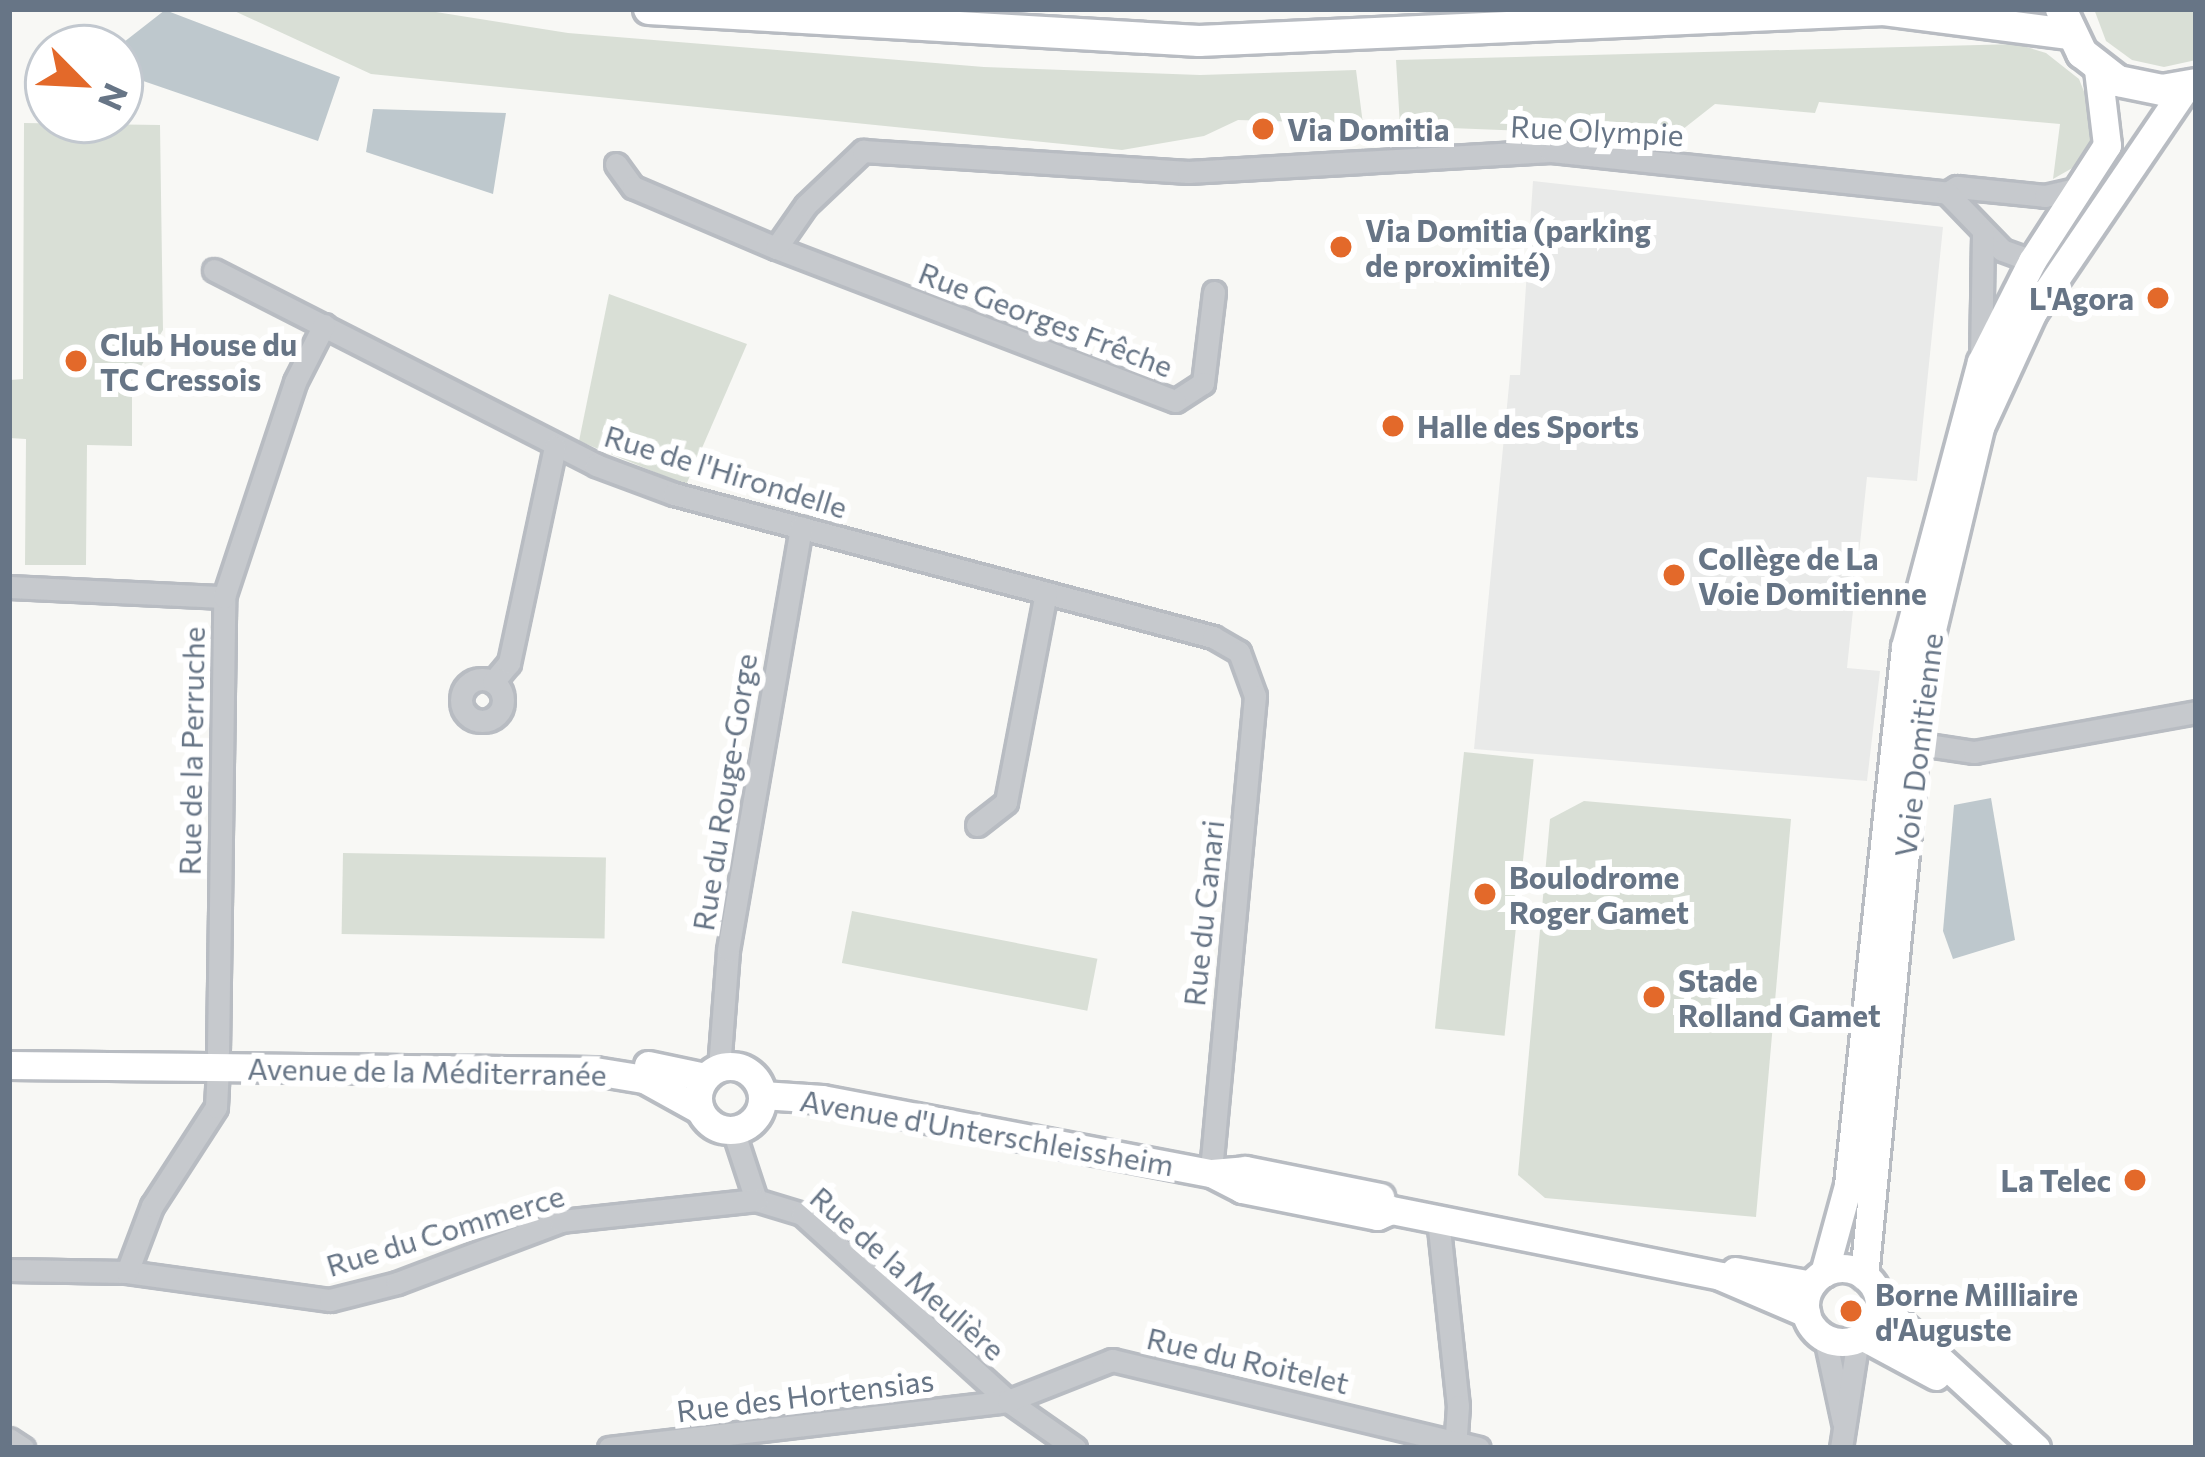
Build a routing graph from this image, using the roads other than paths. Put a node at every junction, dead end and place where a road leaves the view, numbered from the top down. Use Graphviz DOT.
graph roads {
  1 [pos="649,9"];
  2 [pos="1885,9"];
  3 [pos="2065,21"];
  4 [pos="2098,69"];
  5 [pos="2190,86"];
  6 [pos="616,164"];
  7 [pos="2079,188"];
  8 [pos="1947,193"];
  9 [pos="1983,233"];
  10 [pos="2081,243"];
  11 [pos="776,248"];
  12 [pos="2032,261"];
  13 [pos="214,270"];
  14 [pos="1214,292"];
  15 [pos="324,326"];
  16 [pos="1981,362"];
  17 [pos="555,446"];
  18 [pos="802,527"];
  19 [pos="9,587"];
  20 [pos="1046,593"];
  21 [pos="224,598"];
  22 [pos="1246,660"];
  23 [pos="493,682"];
  24 [pos="2196,712"];
  25 [pos="1914,743"];
  26 [pos="977,825"];
  27 [pos="9,1047"];
  28 [pos="218,1060"];
  29 [pos="9,1065"];
  30 [pos="712,1072"];
  31 [pos="762,1095"];
  32 [pos="700,1110"];
  33 [pos="733,1130"];
  34 [pos="1211,1173"];
  35 [pos="756,1200"];
  36 [pos="1438,1220"];
  37 [pos="9,1270"];
  38 [pos="128,1272"];
  39 [pos="1864,1276"];
  40 [pos="1813,1290"];
  41 [pos="1879,1304"];
  42 [pos="1860,1337"];
  43 [pos="1825,1338"];
  44 [pos="1956,1383"];
  45 [pos="1008,1401"];
  46 [pos="1843,1422"];
  47 [pos="9,1438"];
  48 [pos="1456,1444"];
  49 [pos="23,1448"];
  50 [pos="609,1448"];
  51 [pos="1075,1448"];
  52 [pos="1479,1448"];
  53 [pos="1841,1448"];
  54 [pos="2036,1448"];
  1 -- 2 [label="main road"];
  2 -- 3 [label="main road"];
  3 -- 4 [label="main road"];
  4 -- 5 [label="main road"];
  4 -- 7 [label="street, Voie Domitienne"];
  5 -- 10 [label="street, Voie Domitienne"];
  6 -- 11 [label="street, Rue Georges Frêche"];
  7 -- 8 [label="street, Rue Olympie"];
  7 -- 12 [label="street, Voie Domitienne"];
  8 -- 9 [label="street"];
  8 -- 11 [label="street, Rue Olympie"];
  9 -- 12 [label="street"];
  9 -- 16 [label="street"];
  10 -- 12 [label="street"];
  10 -- 25 [label="street, Voie Domitienne"];
  11 -- 14 [label="street, Rue Georges Frêche"];
  12 -- 16 [label="street, Voie Domitienne"];
  13 -- 15 [label="street, Rue de l'Hirondelle"];
  15 -- 17 [label="street, Rue de l'Hirondelle"];
  15 -- 21 [label="street, Rue de la Perruche"];
  16 -- 40 [label="street, Voie Domitienne"];
  17 -- 18 [label="street, Rue de l'Hirondelle"];
  17 -- 23 [label="street"];
  18 -- 20 [label="street, Rue de l'Hirondelle"];
  18 -- 30 [label="street, Rue du Rouge-Gorge"];
  19 -- 21 [label="street"];
  20 -- 22 [label="street, Rue de l'Hirondelle"];
  20 -- 26 [label="street"];
  21 -- 28 [label="street, Rue de la Perruche"];
  22 -- 34 [label="street, Rue du Canari"];
  24 -- 25 [label="street"];
  25 -- 39 [label="street, Voie Domitienne"];
  27 -- 28 [label="street, Avenue de la Méditerranée"];
  28 -- 29 [label="street, Avenue de la Méditerranée"];
  28 -- 30 [label="street, Avenue de la Méditerranée"];
  28 -- 32 [label="street, Avenue de la Méditerranée"];
  28 -- 38 [label="street, Rue de la Perruche"];
  30 -- 31 [label="street"];
  30 -- 32 [label="street"];
  31 -- 33 [label="street"];
  31 -- 34 [label="street, Avenue d'Unterschleissheim"];
  32 -- 33 [label="street"];
  33 -- 35 [label="street"];
  34 -- 36 [label="street, Avenue d'Unterschleissheim"];
  35 -- 38 [label="street, Rue du Commerce"];
  35 -- 45 [label="street, Rue de la Meulière"];
  36 -- 40 [label="street, Avenue d'Unterschleissheim"];
  36 -- 48 [label="street"];
  37 -- 38 [label="street, Rue du Commerce"];
  39 -- 40 [label="street"];
  39 -- 41 [label="street"];
  40 -- 43 [label="street"];
  41 -- 42 [label="street"];
  41 -- 44 [label="street"];
  42 -- 43 [label="street"];
  42 -- 44 [label="street"];
  42 -- 46 [label="street"];
  43 -- 46 [label="street"];
  44 -- 54 [label="street"];
  45 -- 48 [label="street, Rue du Roitelet"];
  45 -- 50 [label="street, Rue des Hortensias"];
  45 -- 51 [label="street, Rue de la Meulière"];
  46 -- 53 [label="street"];
  47 -- 49 [label="street"];
  48 -- 52 [label="street, Rue du Roitelet"];
}
